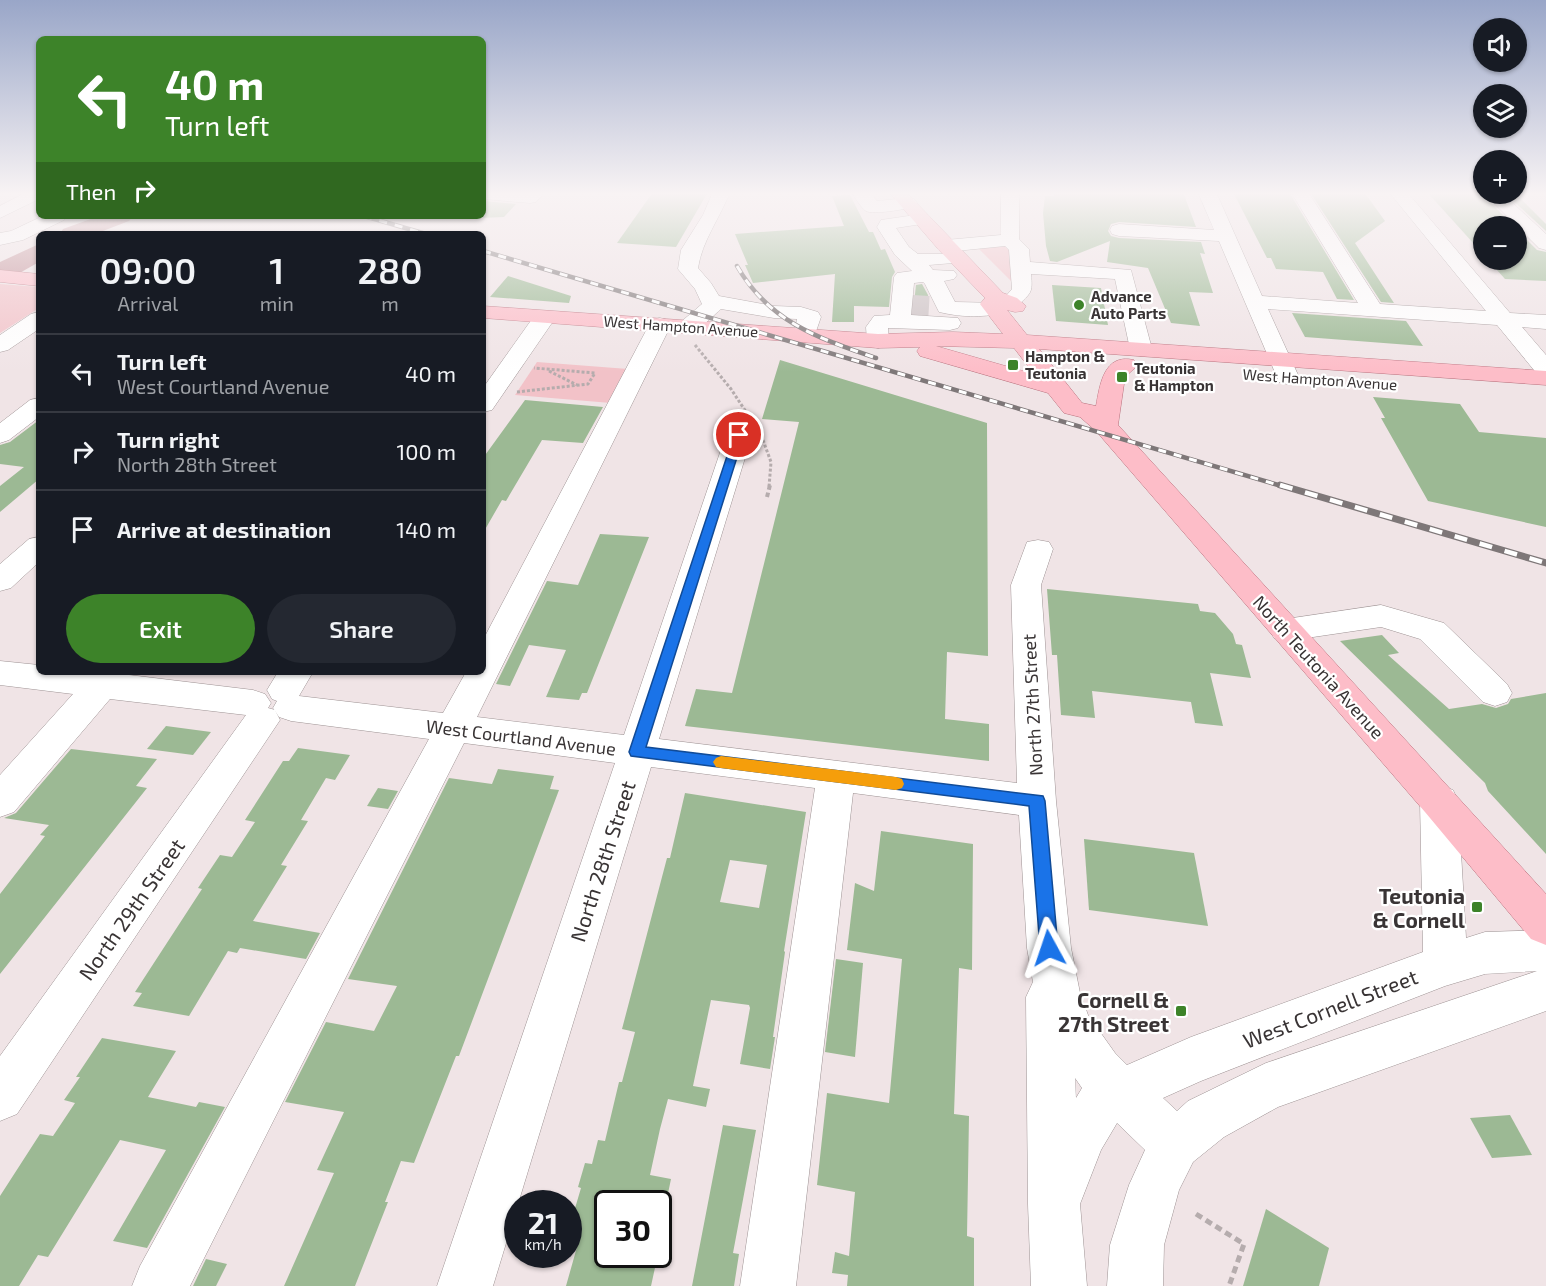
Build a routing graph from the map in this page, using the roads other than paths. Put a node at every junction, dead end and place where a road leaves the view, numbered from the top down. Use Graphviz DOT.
graph roads {
  1 [pos="691,252"];
  2 [pos="903,252"];
  3 [pos="953,252"];
  4 [pos="978,252"];
  5 [pos="1019,252"];
  6 [pos="1233,252"];
  7 [pos="1337,252"];
  8 [pos="1448,252"];
  9 [pos="959,259"];
  10 [pos="913,260"];
  11 [pos="0,264"];
  12 [pos="36,267"];
  13 [pos="1020,267"];
  14 [pos="0,276"];
  15 [pos="36,280"];
  16 [pos="711,301"];
  17 [pos="924,301"];
  18 [pos="1000,302"];
  19 [pos="1255,302"];
  20 [pos="1373,310"];
  21 [pos="486,312"];
  22 [pos="545,317"];
  23 [pos="1504,320"];
  24 [pos="36,321"];
  25 [pos="1546,322"];
  26 [pos="684,331"];
  27 [pos="805,335"];
  28 [pos="878,341"];
  29 [pos="0,345"];
  30 [pos="921,349"];
  31 [pos="1040,351"];
  32 [pos="1134,357"];
  33 [pos="1284,368"];
  34 [pos="1546,370"];
  35 [pos="1546,378"];
  36 [pos="1058,388"];
  37 [pos="1546,396"];
  38 [pos="486,401"];
  39 [pos="36,407"];
  40 [pos="1097,419"];
  41 [pos="0,435"];
  42 [pos="739,435"];
  43 [pos="36,549"];
  44 [pos="1038,549"];
  45 [pos="0,581"];
  46 [pos="1286,630"];
  47 [pos="486,667"];
  48 [pos="0,673"];
  49 [pos="36,675"];
  50 [pos="43,675"];
  51 [pos="481,675"];
  52 [pos="108,678"];
  53 [pos="1495,693"];
  54 [pos="277,699"];
  55 [pos="454,728"];
  56 [pos="637,752"];
  57 [pos="836,776"];
  58 [pos="0,801"];
  59 [pos="1037,801"];
  60 [pos="1439,801"];
  61 [pos="1546,925"];
  62 [pos="1049,948"];
  63 [pos="1546,950"];
  64 [pos="1446,965"];
  65 [pos="1546,989"];
  66 [pos="1121,1092"];
  67 [pos="0,1097"];
  68 [pos="1175,1144"];
  69 [pos="1054,1204"];
  70 [pos="160,1286"];
  71 [pos="465,1286"];
  72 [pos="768,1286"];
  73 [pos="1059,1286"];
  74 [pos="1135,1286"];
  1 -- 16 [label="street"];
  2 -- 10 [label="street"];
  3 -- 9 [label="main road, North Teutonia Avenue"];
  4 -- 9 [label="street"];
  5 -- 13 [label="street"];
  6 -- 19 [label="street"];
  7 -- 20 [label="street"];
  8 -- 23 [label="street"];
  9 -- 10 [label="street"];
  9 -- 17 [label="street"];
  9 -- 18 [label="main road, North Teutonia Avenue"];
  10 -- 17 [label="street"];
  11 -- 12 [label="main road"];
  13 -- 18 [label="street"];
  13 -- 32 [label="street"];
  14 -- 15 [label="main road"];
  16 -- 26 [label="street"];
  16 -- 27 [label="street"];
  17 -- 18 [label="street"];
  17 -- 28 [label="main road, West Hampton Avenue"];
  17 -- 28 [label="street"];
  17 -- 31 [label="main road, West Hampton Avenue"];
  18 -- 31 [label="main road, North Teutonia Avenue"];
  19 -- 20 [label="street"];
  19 -- 33 [label="street"];
  20 -- 23 [label="street"];
  21 -- 22 [label="main road, West Hampton Avenue"];
  22 -- 26 [label="main road, West Hampton Avenue"];
  22 -- 38 [label="street"];
  23 -- 25 [label="street"];
  23 -- 34 [label="street"];
  24 -- 29 [label="street"];
  26 -- 27 [label="main road, West Hampton Avenue"];
  26 -- 47 [label="street"];
  27 -- 28 [label="main road, West Hampton Avenue"];
  28 -- 30 [label="main road, West Hampton Avenue"];
  30 -- 31 [label="main road, West Hampton Avenue"];
  30 -- 36 [label="main road"];
  31 -- 32 [label="main road, West Hampton Avenue"];
  31 -- 36 [label="main road, North Teutonia Avenue"];
  31 -- 40 [label="main road, North Teutonia Avenue"];
  32 -- 33 [label="main road, West Hampton Avenue"];
  32 -- 40 [label="main road"];
  33 -- 35 [label="main road, West Hampton Avenue"];
  33 -- 37 [label="main road, West Hampton Avenue"];
  36 -- 40 [label="main road, North Teutonia Avenue"];
  39 -- 41 [label="street"];
  40 -- 46 [label="main road, North Teutonia Avenue"];
  42 -- 56 [label="street, North 28th Street"];
  43 -- 45 [label="street"];
  44 -- 59 [label="street, North 27th Street"];
  46 -- 53 [label="street"];
  46 -- 60 [label="main road, North Teutonia Avenue"];
  48 -- 49 [label="street, West Courtland Avenue"];
  50 -- 52 [label="street, West Courtland Avenue"];
  51 -- 55 [label="street"];
  52 -- 54 [label="street, West Courtland Avenue"];
  52 -- 58 [label="street"];
  54 -- 55 [label="street, West Courtland Avenue"];
  54 -- 67 [label="street, North 29th Street"];
  55 -- 56 [label="street, West Courtland Avenue"];
  55 -- 70 [label="street"];
  56 -- 57 [label="street, West Courtland Avenue"];
  56 -- 71 [label="street, North 28th Street"];
  57 -- 59 [label="street, West Courtland Avenue"];
  57 -- 72 [label="street"];
  59 -- 62 [label="street, North 27th Street"];
  60 -- 61 [label="main road, North Teutonia Avenue"];
  60 -- 64 [label="street"];
  62 -- 66 [label="street, North 27th Street"];
  62 -- 69 [label="street"];
  63 -- 64 [label="street, West Cornell Street"];
  64 -- 66 [label="street, West Cornell Street"];
  65 -- 68 [label="street"];
  66 -- 68 [label="street, North 27th Street"];
  66 -- 69 [label="street"];
  68 -- 74 [label="street"];
  69 -- 73 [label="street"];
}
